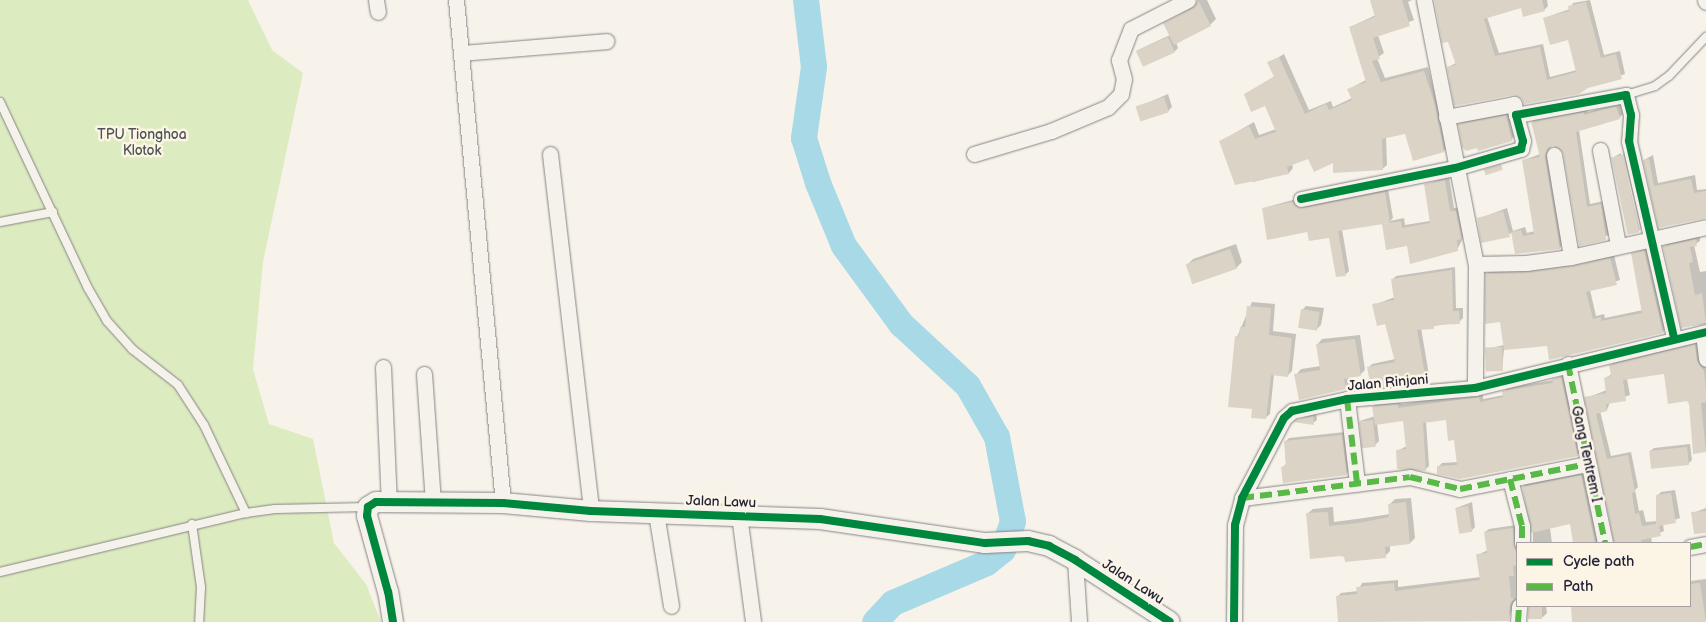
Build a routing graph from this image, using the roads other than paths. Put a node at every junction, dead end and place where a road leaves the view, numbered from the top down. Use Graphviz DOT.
graph roads {
  1 [pos="456,0"];
  2 [pos="1188,0"];
  3 [pos="1424,0"];
  4 [pos="1706,37"];
  5 [pos="607,41"];
  6 [pos="461,53"];
  7 [pos="1626,95"];
  8 [pos="0,102"];
  9 [pos="1516,115"];
  10 [pos="1446,117"];
  11 [pos="1600,150"];
  12 [pos="550,154"];
  13 [pos="974,154"];
  14 [pos="1554,155"];
  15 [pos="1455,168"];
  16 [pos="1301,199"];
  17 [pos="53,212"];
  18 [pos="0,222"];
  19 [pos="1706,227"];
  20 [pos="1652,238"];
  21 [pos="1618,244"];
  22 [pos="1571,257"];
  23 [pos="1476,264"];
  24 [pos="1704,333"];
  25 [pos="1674,338"];
  26 [pos="1706,359"];
  27 [pos="1568,364"];
  28 [pos="383,367"];
  29 [pos="424,374"];
  30 [pos="1475,388"];
  31 [pos="1347,399"];
  32 [pos="1588,464"];
  33 [pos="1510,479"];
  34 [pos="1357,483"];
  35 [pos="1242,498"];
  36 [pos="390,502"];
  37 [pos="503,503"];
  38 [pos="433,504"];
  39 [pos="368,506"];
  40 [pos="591,511"];
  41 [pos="246,513"];
  42 [pos="656,513"];
  43 [pos="739,514"];
  44 [pos="192,524"];
  45 [pos="1522,542"];
  46 [pos="1605,542"];
  47 [pos="1706,544"];
  48 [pos="1691,547"];
  49 [pos="1075,560"];
  50 [pos="0,572"];
  51 [pos="671,606"];
  52 [pos="1519,607"];
  53 [pos="200,622"];
  54 [pos="393,622"];
  55 [pos="753,622"];
  56 [pos="1079,622"];
  57 [pos="1170,622"];
  58 [pos="1234,622"];
  59 [pos="1518,622"];
  1 -- 6 [label="street"];
  2 -- 13 [label="street"];
  3 -- 10 [label="street"];
  4 -- 7 [label="lane"];
  5 -- 6 [label="street"];
  6 -- 37 [label="street"];
  7 -- 9 [label="street"];
  7 -- 20 [label="street"];
  8 -- 17 [label="lane"];
  9 -- 10 [label="street"];
  9 -- 15 [label="street"];
  10 -- 15 [label="street"];
  11 -- 21 [label="street"];
  12 -- 40 [label="street"];
  14 -- 22 [label="street"];
  15 -- 16 [label="street"];
  15 -- 23 [label="street"];
  17 -- 18 [label="lane"];
  17 -- 41 [label="lane"];
  19 -- 20 [label="street"];
  20 -- 21 [label="street"];
  20 -- 25 [label="street"];
  21 -- 22 [label="street"];
  22 -- 23 [label="street"];
  23 -- 30 [label="street"];
  24 -- 25 [label="street, Jalan Rinjani"];
  24 -- 26 [label="street"];
  25 -- 27 [label="street, Jalan Rinjani"];
  27 -- 30 [label="street, Jalan Rinjani"];
  27 -- 32 [label="street, Gang Tentrem I"];
  28 -- 36 [label="street"];
  29 -- 38 [label="street"];
  30 -- 31 [label="street, Jalan Rinjani"];
  31 -- 34 [label="street"];
  31 -- 35 [label="street, Jalan Rinjani"];
  32 -- 33 [label="street"];
  32 -- 46 [label="street, Gang Tentrem I"];
  33 -- 34 [label="street"];
  33 -- 45 [label="street"];
  34 -- 35 [label="street"];
  35 -- 58 [label="street, Jalan Rinjani"];
  36 -- 38 [label="street, Jalan Lawu"];
  36 -- 39 [label="street, Jalan Lawu"];
  37 -- 38 [label="street, Jalan Lawu"];
  37 -- 40 [label="street, Jalan Lawu"];
  39 -- 41 [label="lane"];
  39 -- 54 [label="street"];
  40 -- 42 [label="street, Jalan Lawu"];
  41 -- 44 [label="lane"];
  42 -- 43 [label="street, Jalan Lawu"];
  42 -- 51 [label="street"];
  43 -- 49 [label="street, Jalan Lawu"];
  43 -- 55 [label="street"];
  44 -- 50 [label="lane"];
  44 -- 53 [label="lane"];
  47 -- 48 [label="street"];
  49 -- 56 [label="street"];
  49 -- 57 [label="street, Jalan Lawu"];
  52 -- 59 [label="street"];
}
